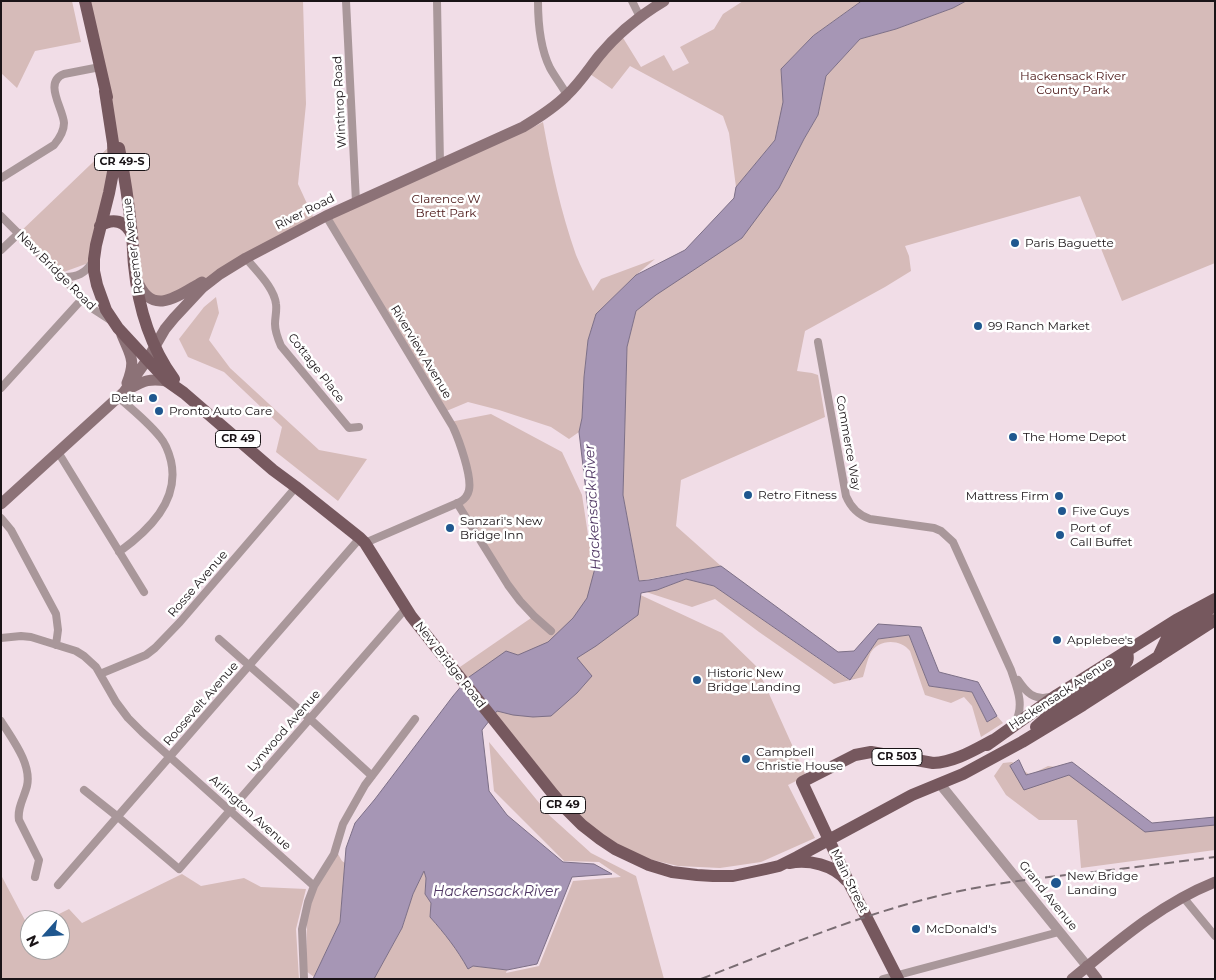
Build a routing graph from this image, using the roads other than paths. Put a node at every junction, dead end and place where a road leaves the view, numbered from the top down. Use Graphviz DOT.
graph roads {
  1 [pos="85,1"];
  2 [pos="346,1"];
  3 [pos="437,1"];
  4 [pos="538,1"];
  5 [pos="632,1"];
  6 [pos="664,1"];
  7 [pos="640,16"];
  8 [pos="100,67"];
  9 [pos="105,91"];
  10 [pos="567,95"];
  11 [pos="440,164"];
  12 [pos="1,178"];
  13 [pos="356,202"];
  14 [pos="1,216"];
  15 [pos="326,216"];
  16 [pos="100,226"];
  17 [pos="19,233"];
  18 [pos="132,235"];
  19 [pos="1,250"];
  20 [pos="246,258"];
  21 [pos="94,259"];
  22 [pos="134,266"];
  23 [pos="220,274"];
  24 [pos="62,277"];
  25 [pos="83,298"];
  26 [pos="117,326"];
  27 [pos="818,342"];
  28 [pos="154,348"];
  29 [pos="147,360"];
  30 [pos="167,381"];
  31 [pos="1,388"];
  32 [pos="184,393"];
  33 [pos="121,395"];
  34 [pos="359,427"];
  35 [pos="58,452"];
  36 [pos="296,487"];
  37 [pos="1,504"];
  38 [pos="457,504"];
  39 [pos="1,518"];
  40 [pos="363,540"];
  41 [pos="119,552"];
  42 [pos="144,592"];
  43 [pos="1215,599"];
  44 [pos="1215,606"];
  45 [pos="406,608"];
  46 [pos="1215,620"];
  47 [pos="551,631"];
  48 [pos="1,638"];
  49 [pos="219,639"];
  50 [pos="54,645"];
  51 [pos="1127,651"];
  52 [pos="1158,657"];
  53 [pos="250,666"];
  54 [pos="1011,670"];
  55 [pos="100,674"];
  56 [pos="1057,695"];
  57 [pos="310,719"];
  58 [pos="415,719"];
  59 [pos="1,721"];
  60 [pos="1015,725"];
  61 [pos="993,740"];
  62 [pos="1022,742"];
  63 [pos="170,757"];
  64 [pos="372,776"];
  65 [pos="940,784"];
  66 [pos="84,790"];
  67 [pos="912,795"];
  68 [pos="229,811"];
  69 [pos="118,817"];
  70 [pos="829,840"];
  71 [pos="779,866"];
  72 [pos="35,877"];
  73 [pos="1215,882"];
  74 [pos="58,885"];
  75 [pos="850,885"];
  76 [pos="314,886"];
  77 [pos="1183,897"];
  78 [pos="1059,932"];
  79 [pos="1215,936"];
  80 [pos="1087,966"];
  81 [pos="897,977"];
  82 [pos="304,979"];
  83 [pos="883,979"];
  84 [pos="1072,979"];
  85 [pos="1097,979"];
  1 -- 8 [label="main road, Roemer Avenue / CR 49-S"];
  2 -- 13 [label="street, Winthrop Road"];
  3 -- 11 [label="street"];
  4 -- 10 [label="street"];
  5 -- 7 [label="street"];
  6 -- 7 [label="main road, River Road"];
  7 -- 10 [label="main road, River Road"];
  8 -- 9 [label="main road, Roemer Avenue / CR 49-S"];
  8 -- 12 [label="street"];
  9 -- 16 [label="main road, Roemer Avenue / CR 49-S"];
  9 -- 18 [label="main road, Roemer Avenue / CR 49-S"];
  10 -- 11 [label="main road, River Road"];
  11 -- 13 [label="main road, River Road"];
  13 -- 15 [label="main road, River Road"];
  14 -- 17 [label="street, New Bridge Road / CR 49"];
  15 -- 20 [label="main road, River Road"];
  15 -- 38 [label="street, Riverview Avenue"];
  16 -- 18 [label="main road"];
  16 -- 21 [label="main road, Roemer Avenue / CR 49"];
  17 -- 19 [label="street"];
  17 -- 24 [label="street, New Bridge Road / CR 49"];
  18 -- 22 [label="main road, Roemer Avenue / CR 49"];
  20 -- 23 [label="main road, River Road"];
  20 -- 34 [label="street, Cottage Place"];
  21 -- 24 [label="street"];
  21 -- 26 [label="main road, Roemer Avenue / CR 49"];
  22 -- 23 [label="main road"];
  22 -- 28 [label="main road, Roemer Avenue / CR 49"];
  23 -- 28 [label="main road, River Road"];
  24 -- 25 [label="street, New Bridge Road / CR 49"];
  25 -- 26 [label="street, New Bridge Road / CR 49"];
  25 -- 31 [label="street"];
  26 -- 29 [label="main road, New Bridge Road / CR 49"];
  26 -- 33 [label="main road"];
  27 -- 54 [label="street, Commerce Way"];
  28 -- 29 [label="main road, River Road"];
  28 -- 32 [label="main road, Roemer Avenue / CR 49"];
  29 -- 30 [label="main road, New Bridge Road / CR 49"];
  29 -- 33 [label="main road, River Road"];
  30 -- 32 [label="main road, New Bridge Road / CR 49"];
  30 -- 33 [label="main road"];
  32 -- 36 [label="main road, New Bridge Road / CR 49"];
  33 -- 35 [label="main road, River Road"];
  33 -- 41 [label="street"];
  35 -- 37 [label="main road, River Road"];
  35 -- 41 [label="street"];
  36 -- 40 [label="main road, New Bridge Road / CR 49"];
  36 -- 55 [label="street, Rosse Avenue"];
  38 -- 40 [label="street"];
  38 -- 47 [label="street"];
  39 -- 50 [label="street"];
  40 -- 45 [label="main road, New Bridge Road / CR 49"];
  40 -- 53 [label="street, Roosevelt Avenue"];
  41 -- 42 [label="street"];
  43 -- 51 [label="main road, Hackensack Avenue / CR 503"];
  44 -- 52 [label="main road"];
  45 -- 57 [label="street, Lynwood Avenue"];
  45 -- 71 [label="main road, New Bridge Road / CR 49"];
  46 -- 52 [label="main road, Hackensack Avenue"];
  48 -- 50 [label="street, Arlington Avenue"];
  49 -- 53 [label="street"];
  50 -- 55 [label="street, Arlington Avenue"];
  51 -- 52 [label="main road"];
  51 -- 56 [label="main road, Hackensack Avenue / CR 503"];
  51 -- 62 [label="main road"];
  52 -- 62 [label="main road, Hackensack Avenue"];
  53 -- 57 [label="street"];
  53 -- 63 [label="street, Roosevelt Avenue"];
  54 -- 56 [label="street, Commerce Way"];
  54 -- 60 [label="street, Commerce Way"];
  55 -- 63 [label="street, Arlington Avenue"];
  56 -- 60 [label="main road, Hackensack Avenue / CR 503"];
  57 -- 64 [label="street"];
  57 -- 68 [label="street, Lynwood Avenue"];
  58 -- 64 [label="street"];
  59 -- 72 [label="street"];
  60 -- 61 [label="main road, Hackensack Avenue / CR 503"];
  61 -- 67 [label="main road, Hackensack Avenue"];
  61 -- 70 [label="main road, Main Street / CR 503"];
  62 -- 65 [label="main road, Hackensack Avenue"];
  63 -- 68 [label="street, Arlington Avenue"];
  63 -- 69 [label="street, Roosevelt Avenue"];
  64 -- 76 [label="street"];
  65 -- 67 [label="main road, Hackensack Avenue"];
  65 -- 78 [label="street, Grand Avenue"];
  66 -- 69 [label="street"];
  67 -- 70 [label="main road, Hackensack Avenue"];
  68 -- 69 [label="street, Lynwood Avenue"];
  68 -- 76 [label="street, Arlington Avenue"];
  69 -- 74 [label="street, Roosevelt Avenue"];
  70 -- 71 [label="main road, New Bridge Road / CR 49"];
  70 -- 75 [label="main road, Main Street / CR 503"];
  71 -- 75 [label="main road"];
  73 -- 77 [label="main road"];
  75 -- 81 [label="main road, Main Street / CR 503"];
  76 -- 82 [label="street"];
  77 -- 79 [label="street"];
  77 -- 80 [label="main road"];
  78 -- 80 [label="street, Grand Avenue"];
  78 -- 81 [label="street"];
  80 -- 84 [label="main road"];
  80 -- 85 [label="main road, Grand Avenue"];
  81 -- 83 [label="street"];
}
